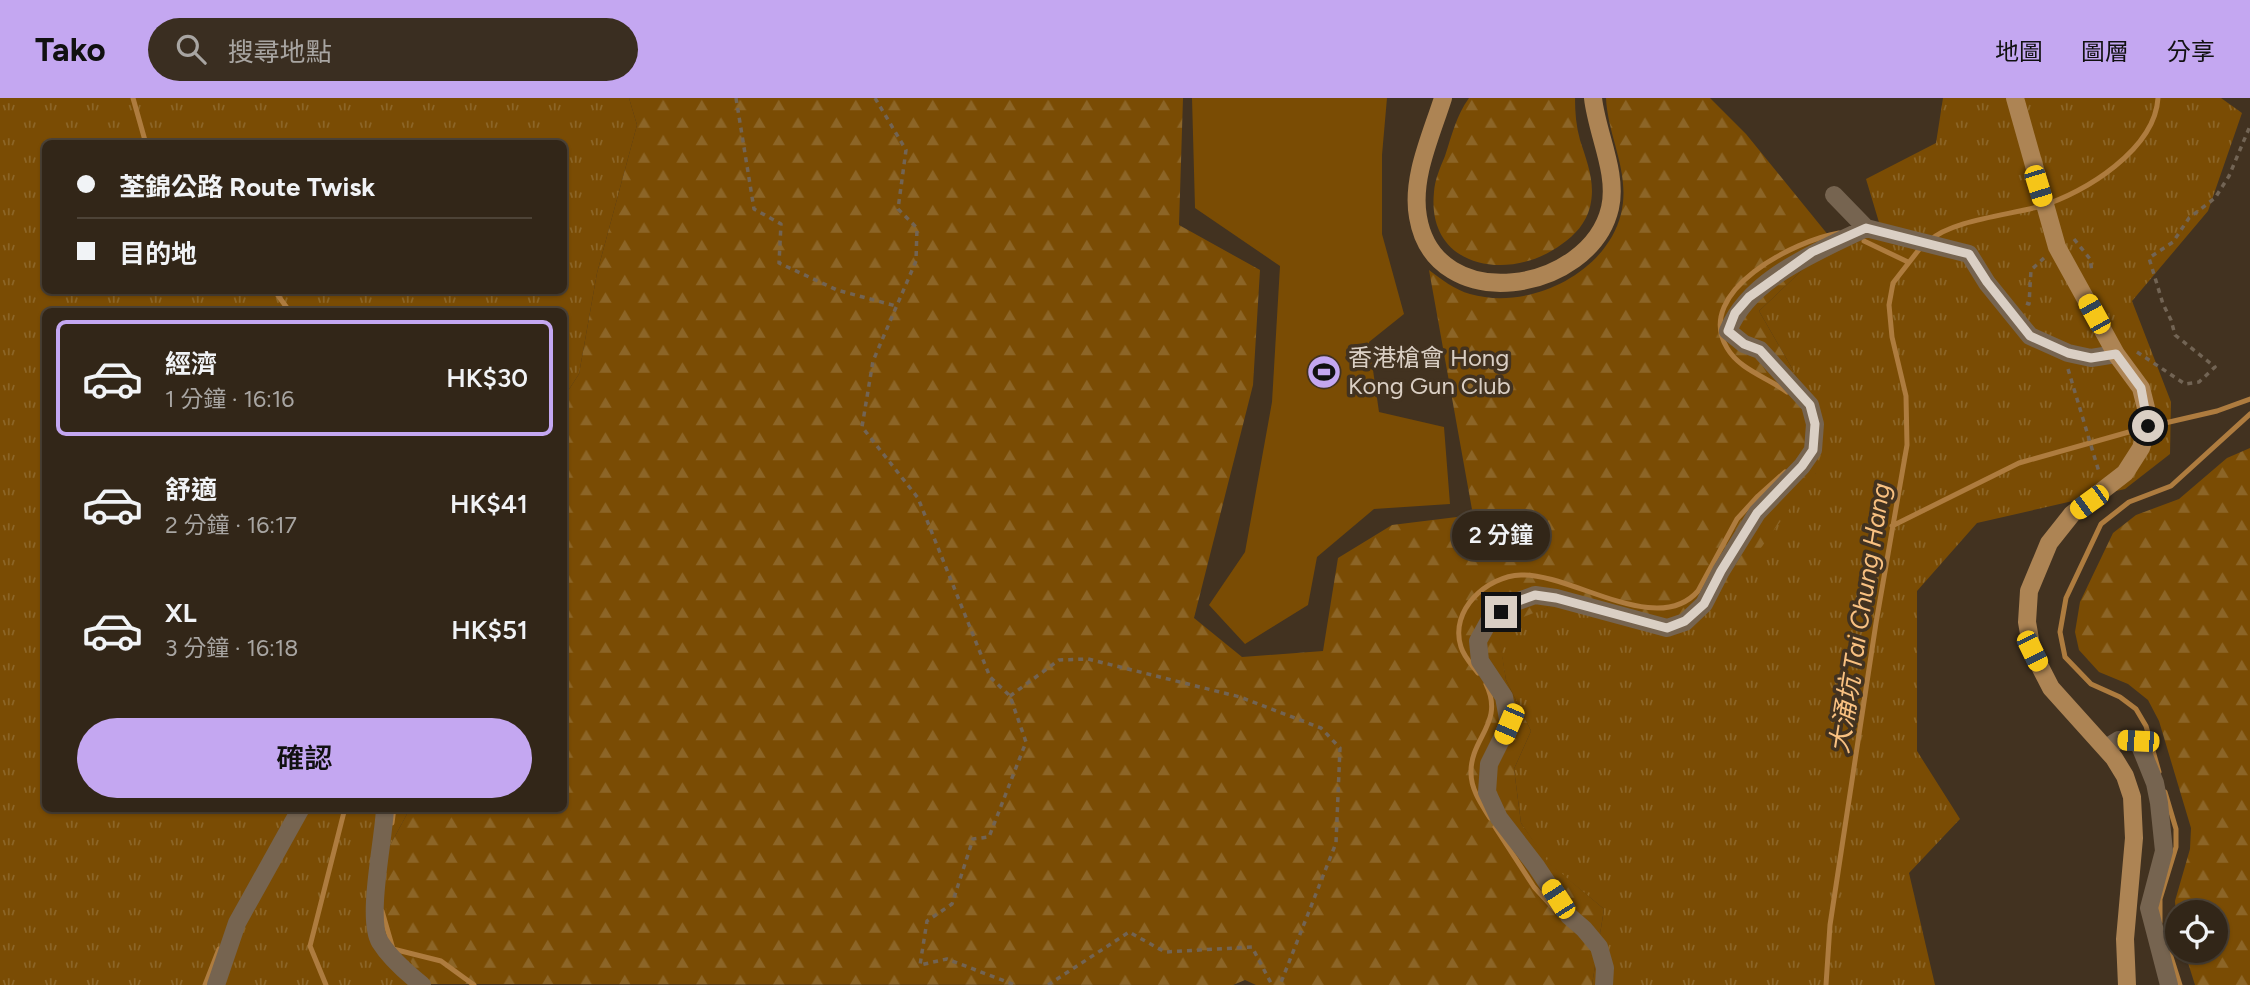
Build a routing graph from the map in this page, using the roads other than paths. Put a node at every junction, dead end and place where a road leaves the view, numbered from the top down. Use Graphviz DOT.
graph roads {
  1 [pos="1443,98"];
  2 [pos="1593,98"];
  3 [pos="2015,98"];
  4 [pos="1834,195"];
  5 [pos="1866,228"];
  6 [pos="2116,354"];
  7 [pos="2106,748"];
  8 [pos="299,812"];
  9 [pos="384,812"];
  10 [pos="216,985"];
  11 [pos="422,985"];
  12 [pos="1605,985"];
  13 [pos="2127,985"];
  14 [pos="2169,985"];
  1 -- 2 [label="main road"];
  3 -- 6 [label="main road"];
  4 -- 5 [label="street"];
  5 -- 6 [label="street"];
  5 -- 12 [label="street"];
  6 -- 7 [label="main road"];
  7 -- 13 [label="main road"];
  7 -- 14 [label="street"];
  8 -- 10 [label="street"];
  9 -- 11 [label="street"];
}
